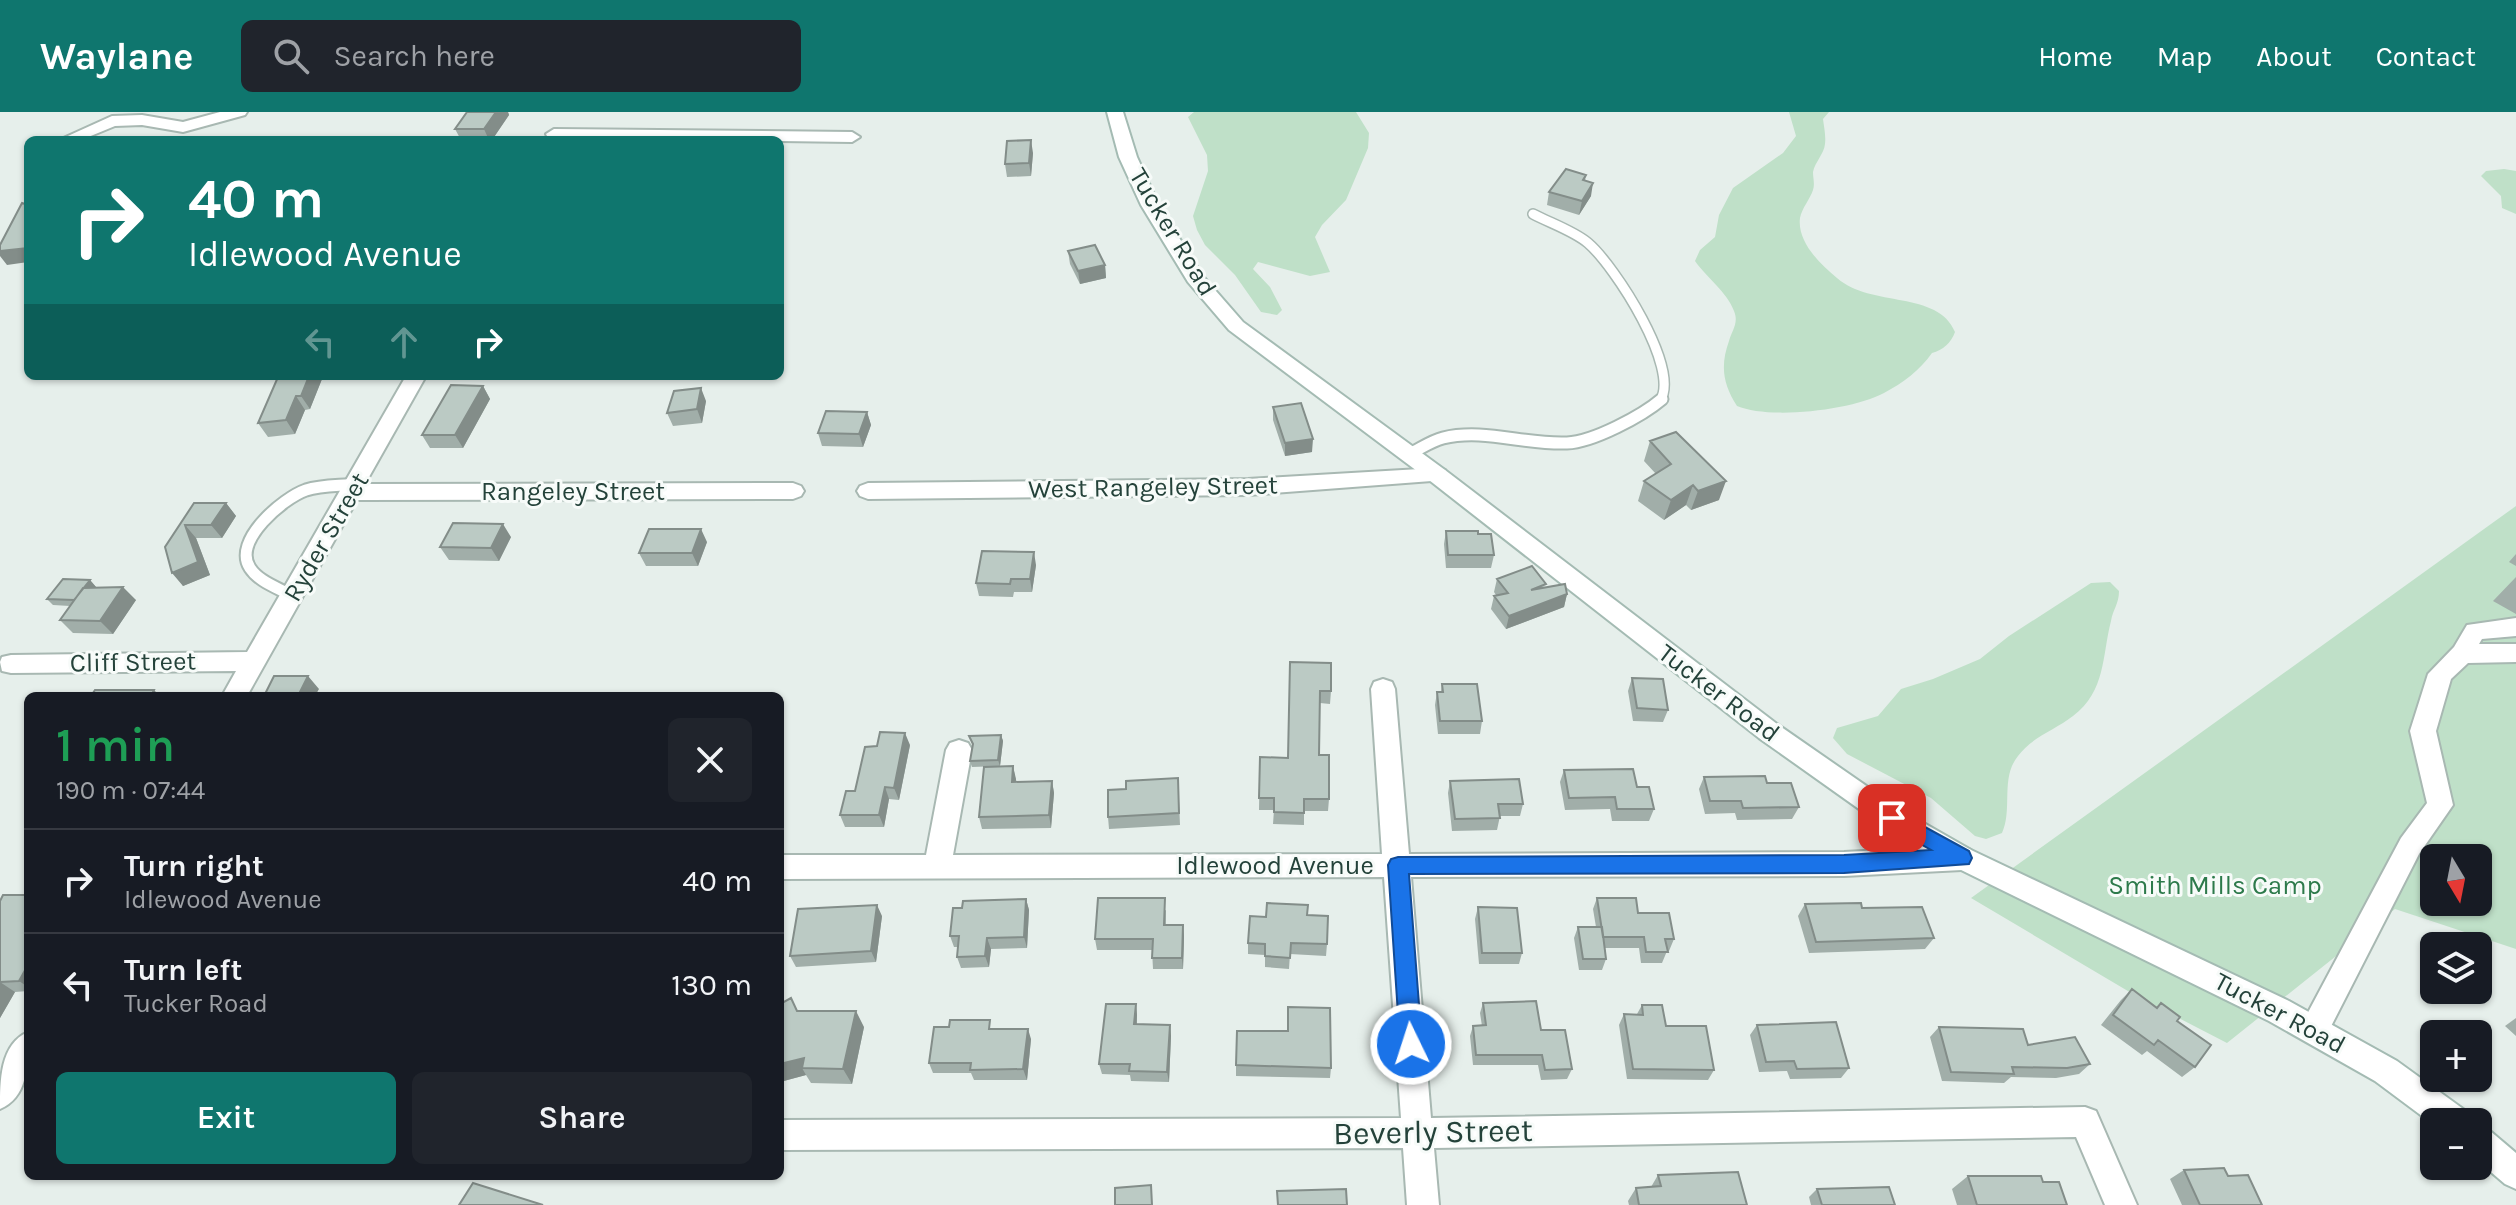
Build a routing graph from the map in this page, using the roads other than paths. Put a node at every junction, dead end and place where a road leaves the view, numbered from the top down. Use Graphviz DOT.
graph roads {
  1 [pos="239,112"];
  2 [pos="567,112"];
  3 [pos="1115,112"];
  4 [pos="183,127"];
  5 [pos="76,136"];
  6 [pos="173,136"];
  7 [pos="553,136"];
  8 [pos="784,137"];
  9 [pos="852,137"];
  10 [pos="1533,214"];
  11 [pos="414,380"];
  12 [pos="1409,454"];
  13 [pos="1437,475"];
  14 [pos="355,488"];
  15 [pos="793,491"];
  16 [pos="868,491"];
  17 [pos="292,596"];
  18 [pos="2516,627"];
  19 [pos="2516,653"];
  20 [pos="2462,654"];
  21 [pos="255,661"];
  22 [pos="11,664"];
  23 [pos="1383,689"];
  24 [pos="236,692"];
  25 [pos="959,750"];
  26 [pos="1962,858"];
  27 [pos="938,865"];
  28 [pos="1398,865"];
  29 [pos="784,867"];
  30 [pos="2314,1030"];
  31 [pos="24,1053"];
  32 [pos="0,1094"];
  33 [pos="2436,1108"];
  34 [pos="1417,1133"];
  35 [pos="784,1135"];
  36 [pos="2492,1153"];
  37 [pos="2516,1173"];
  38 [pos="1423,1205"];
  39 [pos="2121,1205"];
  1 -- 4 [label="street"];
  2 -- 7 [label="street"];
  3 -- 12 [label="street, Tucker Road"];
  4 -- 5 [label="street"];
  4 -- 6 [label="street"];
  8 -- 9 [label="street"];
  10 -- 12 [label="lane"];
  11 -- 14 [label="street, Ryder Street"];
  12 -- 13 [label="street, Tucker Road"];
  13 -- 16 [label="street, West Rangeley Street"];
  13 -- 26 [label="street, Tucker Road"];
  14 -- 15 [label="street, Rangeley Street"];
  14 -- 17 [label="street, Ryder Street"];
  14 -- 17 [label="lane"];
  17 -- 21 [label="street, Ryder Street"];
  18 -- 20 [label="street"];
  19 -- 20 [label="street"];
  20 -- 30 [label="street"];
  21 -- 22 [label="street, Cliff Street"];
  21 -- 24 [label="street, Ryder Street"];
  23 -- 28 [label="street"];
  25 -- 27 [label="street"];
  26 -- 28 [label="street, Idlewood Avenue"];
  26 -- 30 [label="street, Tucker Road"];
  27 -- 28 [label="street, Idlewood Avenue"];
  27 -- 29 [label="street, Idlewood Avenue"];
  28 -- 34 [label="street"];
  30 -- 33 [label="street, Tucker Road"];
  31 -- 32 [label="street"];
  34 -- 35 [label="street, Beverly Street"];
  34 -- 38 [label="street"];
  34 -- 39 [label="street, Beverly Street"];
  36 -- 37 [label="street"];
}
